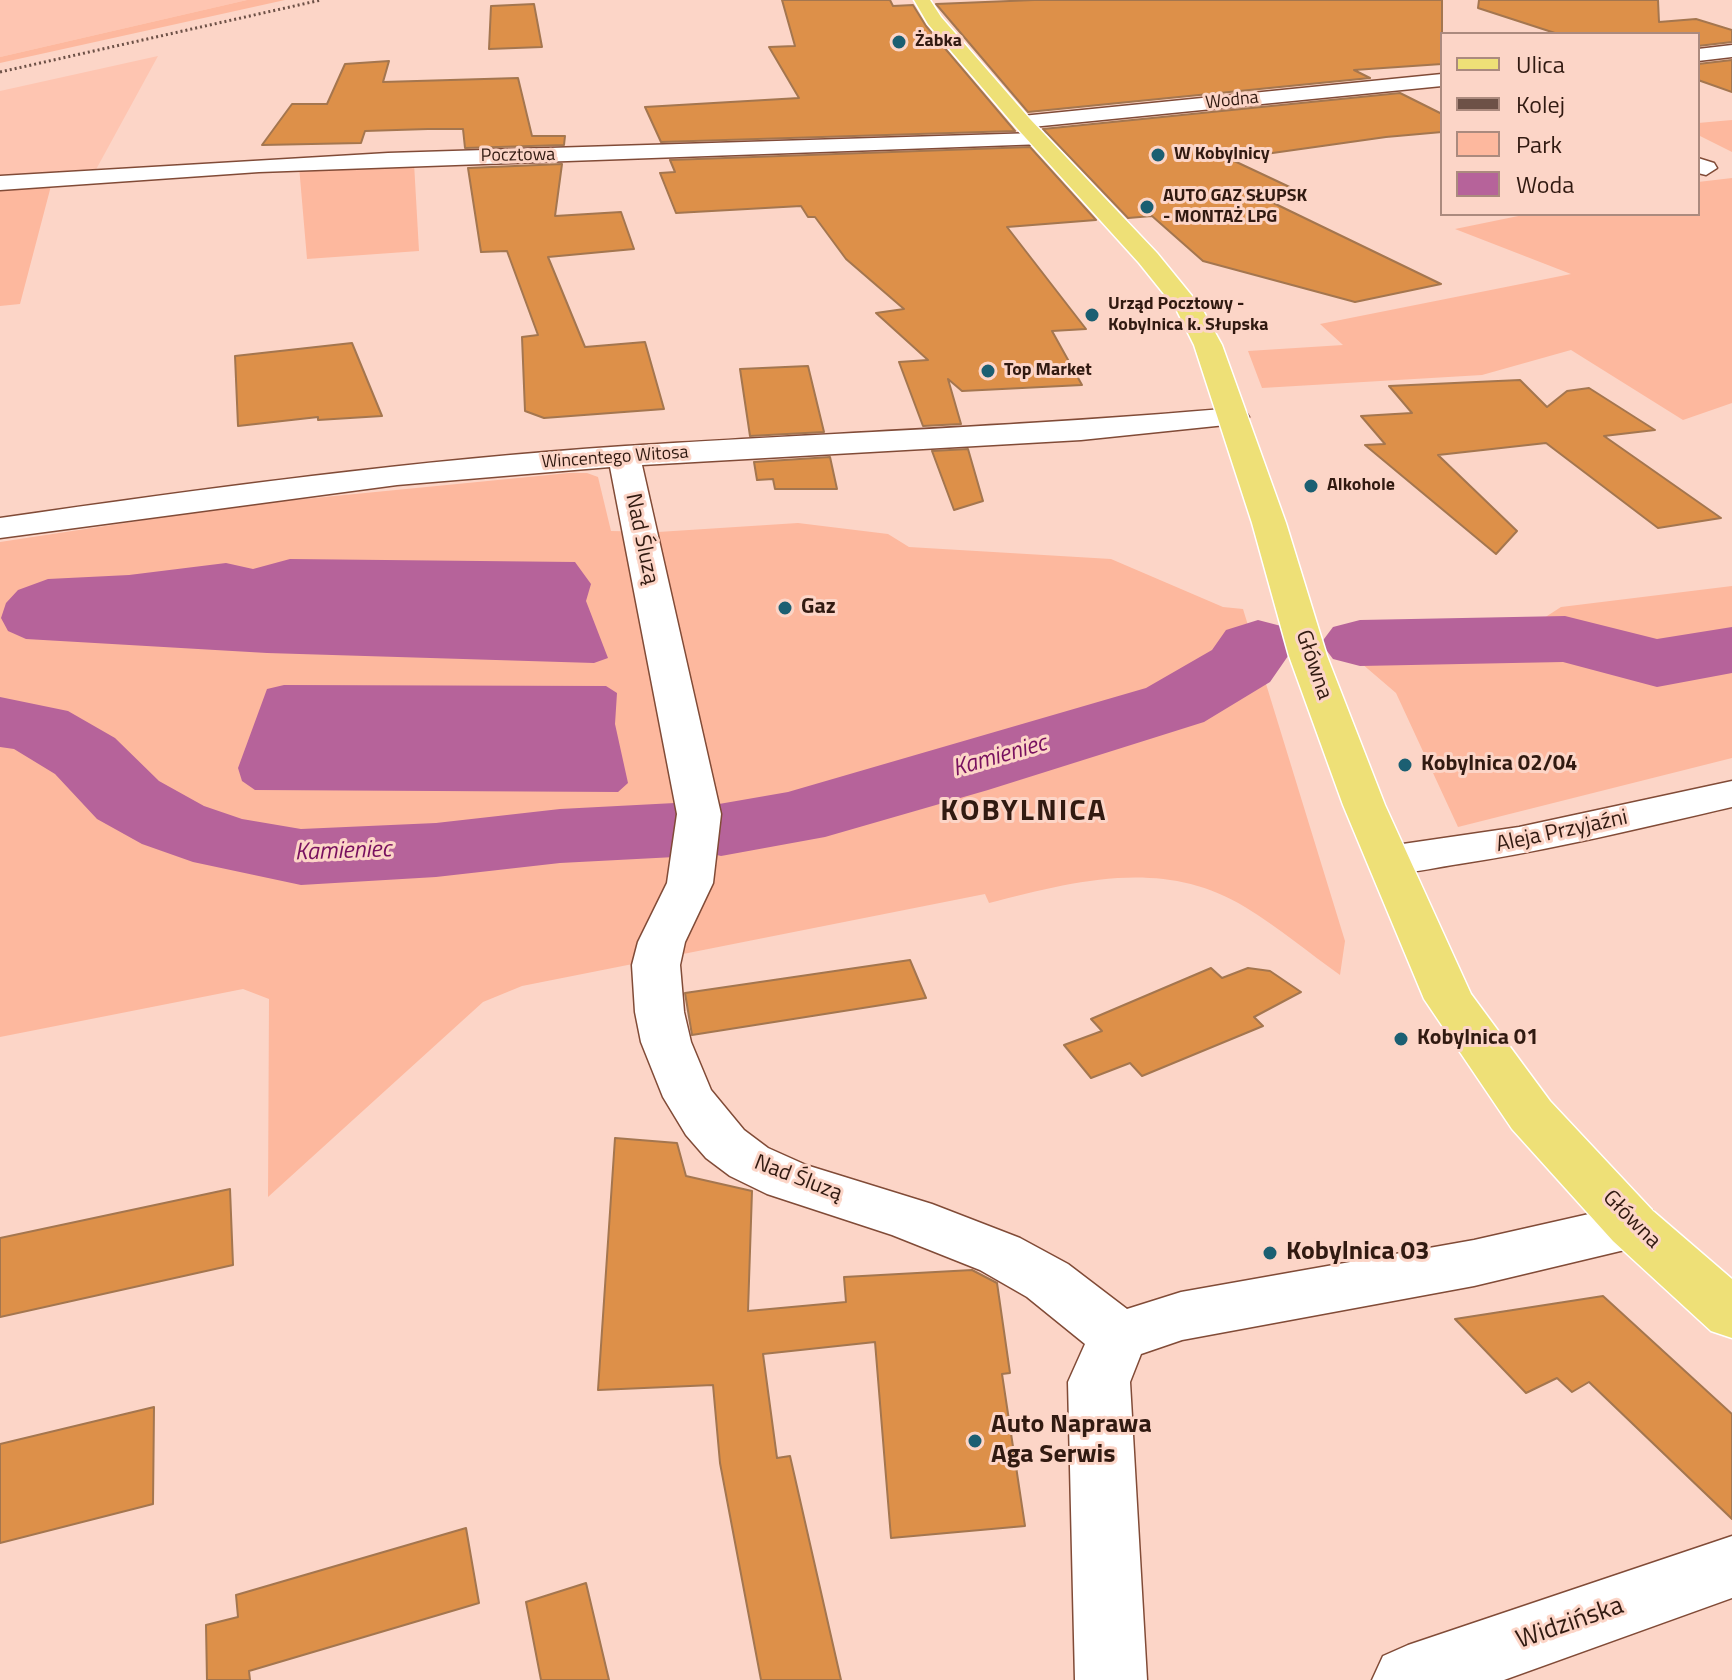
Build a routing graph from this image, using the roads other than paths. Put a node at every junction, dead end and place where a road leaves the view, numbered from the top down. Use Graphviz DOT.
graph roads {
  1 [pos="922,0"];
  2 [pos="1732,51"];
  3 [pos="1700,55"];
  4 [pos="1440,80"];
  5 [pos="1029,131"];
  6 [pos="0,183"];
  7 [pos="1234,417"];
  8 [pos="624,456"];
  9 [pos="0,528"];
  10 [pos="1732,794"];
  11 [pos="1389,860"];
  12 [pos="1633,1226"];
  13 [pos="1732,1314"];
  14 [pos="1118,1337"];
  15 [pos="1732,1567"];
  16 [pos="1111,1680"];
  17 [pos="1408,1680"];
  1 -- 5 [label="main road, Główna"];
  2 -- 3 [label="street"];
  4 -- 5 [label="street, Wodna"];
  5 -- 6 [label="street, Pocztowa"];
  5 -- 7 [label="main road, Główna"];
  7 -- 8 [label="street, Wincentego Witosa"];
  7 -- 11 [label="main road, Główna"];
  8 -- 9 [label="street, Wincentego Witosa"];
  8 -- 14 [label="street, Nad Śluzą"];
  10 -- 11 [label="street, Aleja Przyjaźni"];
  11 -- 12 [label="main road, Główna"];
  12 -- 13 [label="main road, Główna"];
  12 -- 14 [label="street"];
  14 -- 16 [label="street"];
  15 -- 17 [label="street, Widzińska"];
}
